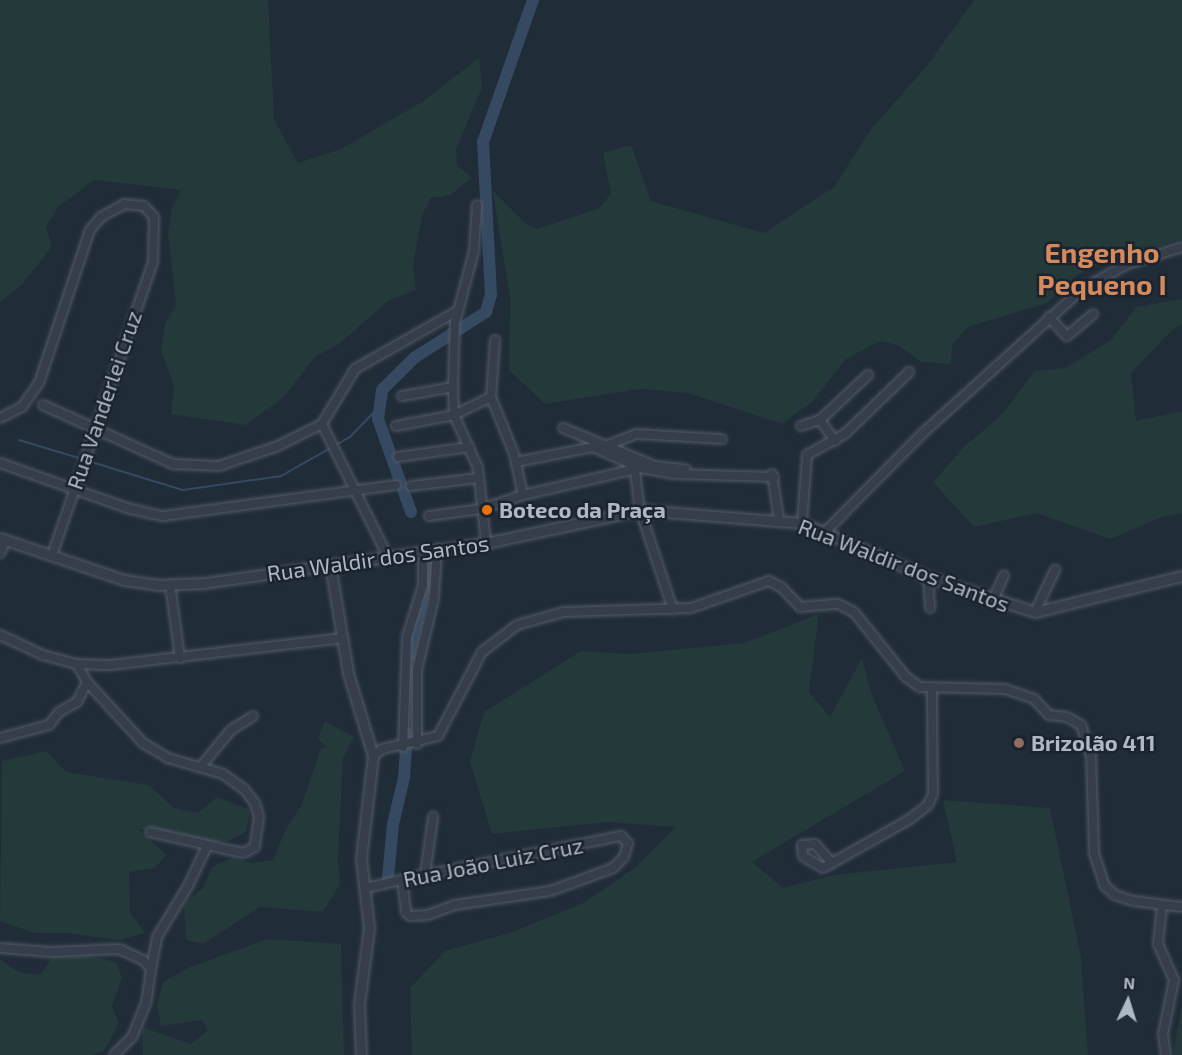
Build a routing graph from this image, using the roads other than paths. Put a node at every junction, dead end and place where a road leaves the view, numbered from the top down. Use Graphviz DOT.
graph roads {
  1 [pos="477,205"];
  2 [pos="1182,247"];
  3 [pos="457,311"];
  4 [pos="1093,314"];
  5 [pos="1049,317"];
  6 [pos="495,340"];
  7 [pos="909,372"];
  8 [pos="868,375"];
  9 [pos="453,387"];
  10 [pos="402,396"];
  11 [pos="490,397"];
  12 [pos="43,405"];
  13 [pos="454,415"];
  14 [pos="0,418"];
  15 [pos="820,420"];
  16 [pos="322,424"];
  17 [pos="396,426"];
  18 [pos="801,426"];
  19 [pos="563,428"];
  20 [pos="97,429"];
  21 [pos="722,440"];
  22 [pos="835,441"];
  23 [pos="608,445"];
  24 [pos="469,447"];
  25 [pos="398,457"];
  26 [pos="516,462"];
  27 [pos="0,463"];
  28 [pos="639,467"];
  29 [pos="478,478"];
  30 [pos="396,485"];
  31 [pos="411,486"];
  32 [pos="74,489"];
  33 [pos="357,491"];
  34 [pos="523,495"];
  35 [pos="481,509"];
  36 [pos="640,510"];
  37 [pos="429,516"];
  38 [pos="779,519"];
  39 [pos="801,523"];
  40 [pos="824,533"];
  41 [pos="3,539"];
  42 [pos="486,543"];
  43 [pos="437,549"];
  44 [pos="423,551"];
  45 [pos="0,552"];
  46 [pos="387,555"];
  47 [pos="52,556"];
  48 [pos="330,564"];
  49 [pos="1055,570"];
  50 [pos="1004,575"];
  51 [pos="1182,576"];
  52 [pos="928,577"];
  53 [pos="170,584"];
  54 [pos="993,600"];
  55 [pos="930,608"];
  56 [pos="673,609"];
  57 [pos="1035,612"];
  58 [pos="0,635"];
  59 [pos="343,638"];
  60 [pos="180,658"];
  61 [pos="77,664"];
  62 [pos="87,682"];
  63 [pos="932,690"];
  64 [pos="253,716"];
  65 [pos="0,738"];
  66 [pos="417,744"];
  67 [pos="403,747"];
  68 [pos="373,756"];
  69 [pos="202,765"];
  70 [pos="433,817"];
  71 [pos="150,832"];
  72 [pos="207,846"];
  73 [pos="832,863"];
  74 [pos="425,875"];
  75 [pos="402,880"];
  76 [pos="366,888"];
  77 [pos="1162,906"];
  78 [pos="1182,907"];
  79 [pos="0,948"];
  80 [pos="151,969"];
  81 [pos="114,1055"];
  82 [pos="361,1055"];
  83 [pos="1166,1055"];
  1 -- 3 [label="street"];
  2 -- 5 [label="street"];
  3 -- 9 [label="street"];
  3 -- 16 [label="street"];
  4 -- 5 [label="street"];
  5 -- 40 [label="street"];
  6 -- 11 [label="street"];
  7 -- 22 [label="street"];
  8 -- 15 [label="street"];
  9 -- 10 [label="street"];
  9 -- 13 [label="street"];
  11 -- 13 [label="street"];
  11 -- 26 [label="street"];
  12 -- 20 [label="street"];
  13 -- 17 [label="street"];
  13 -- 24 [label="street"];
  14 -- 20 [label="street, Rua Vanderlei Cruz"];
  15 -- 18 [label="street"];
  15 -- 22 [label="street"];
  16 -- 20 [label="street"];
  16 -- 33 [label="street"];
  19 -- 23 [label="street, Rua Waldir dos Santos"];
  20 -- 32 [label="street, Rua Vanderlei Cruz"];
  21 -- 23 [label="street"];
  22 -- 39 [label="street"];
  23 -- 28 [label="street, Rua Waldir dos Santos"];
  24 -- 25 [label="street"];
  24 -- 29 [label="street"];
  26 -- 28 [label="street, Rua Waldir dos Santos"];
  26 -- 34 [label="street"];
  27 -- 32 [label="street"];
  28 -- 34 [label="street, Rua Waldir dos Santos"];
  28 -- 36 [label="street"];
  28 -- 38 [label="street, Rua Waldir dos Santos"];
  29 -- 31 [label="street"];
  29 -- 35 [label="street"];
  30 -- 33 [label="street"];
  32 -- 33 [label="street"];
  32 -- 47 [label="street, Rua Vanderlei Cruz"];
  33 -- 46 [label="street"];
  34 -- 35 [label="street, Rua Waldir dos Santos"];
  35 -- 37 [label="street, Rua Waldir dos Santos"];
  35 -- 42 [label="street"];
  36 -- 38 [label="street, Rua Waldir dos Santos"];
  36 -- 42 [label="street, Rua Waldir dos Santos"];
  36 -- 56 [label="street"];
  38 -- 39 [label="street, Rua Waldir dos Santos"];
  39 -- 40 [label="street, Rua Waldir dos Santos"];
  40 -- 52 [label="street, Rua Waldir dos Santos"];
  41 -- 45 [label="street"];
  41 -- 47 [label="street, Rua Waldir dos Santos"];
  42 -- 43 [label="street, Rua Waldir dos Santos"];
  43 -- 44 [label="street, Rua Waldir dos Santos"];
  43 -- 66 [label="street"];
  44 -- 46 [label="street, Rua Waldir dos Santos"];
  44 -- 67 [label="street"];
  46 -- 48 [label="street, Rua Waldir dos Santos"];
  47 -- 53 [label="street, Rua Waldir dos Santos"];
  48 -- 53 [label="street, Rua Waldir dos Santos"];
  48 -- 59 [label="street"];
  49 -- 57 [label="street"];
  50 -- 54 [label="street"];
  51 -- 57 [label="street, Rua Waldir dos Santos"];
  52 -- 54 [label="street, Rua Waldir dos Santos"];
  52 -- 55 [label="street"];
  53 -- 60 [label="street"];
  54 -- 57 [label="street, Rua Waldir dos Santos"];
  56 -- 63 [label="street"];
  56 -- 66 [label="street"];
  58 -- 61 [label="street"];
  59 -- 60 [label="street"];
  59 -- 68 [label="street"];
  60 -- 61 [label="street"];
  61 -- 62 [label="street"];
  62 -- 65 [label="street"];
  62 -- 69 [label="street"];
  63 -- 73 [label="street"];
  63 -- 77 [label="street"];
  64 -- 69 [label="street"];
  66 -- 67 [label="street"];
  67 -- 68 [label="street"];
  68 -- 76 [label="street"];
  69 -- 72 [label="street"];
  70 -- 74 [label="street"];
  71 -- 72 [label="street"];
  72 -- 80 [label="street"];
  73 -- 73 [label="street"];
  74 -- 75 [label="street, Rua João Luiz Cruz"];
  74 -- 75 [label="street, Rua João Luiz Cruz"];
  75 -- 76 [label="street, Rua João Luiz Cruz"];
  76 -- 82 [label="street"];
  77 -- 78 [label="street"];
  77 -- 83 [label="street"];
  79 -- 80 [label="street"];
  80 -- 81 [label="street"];
}
